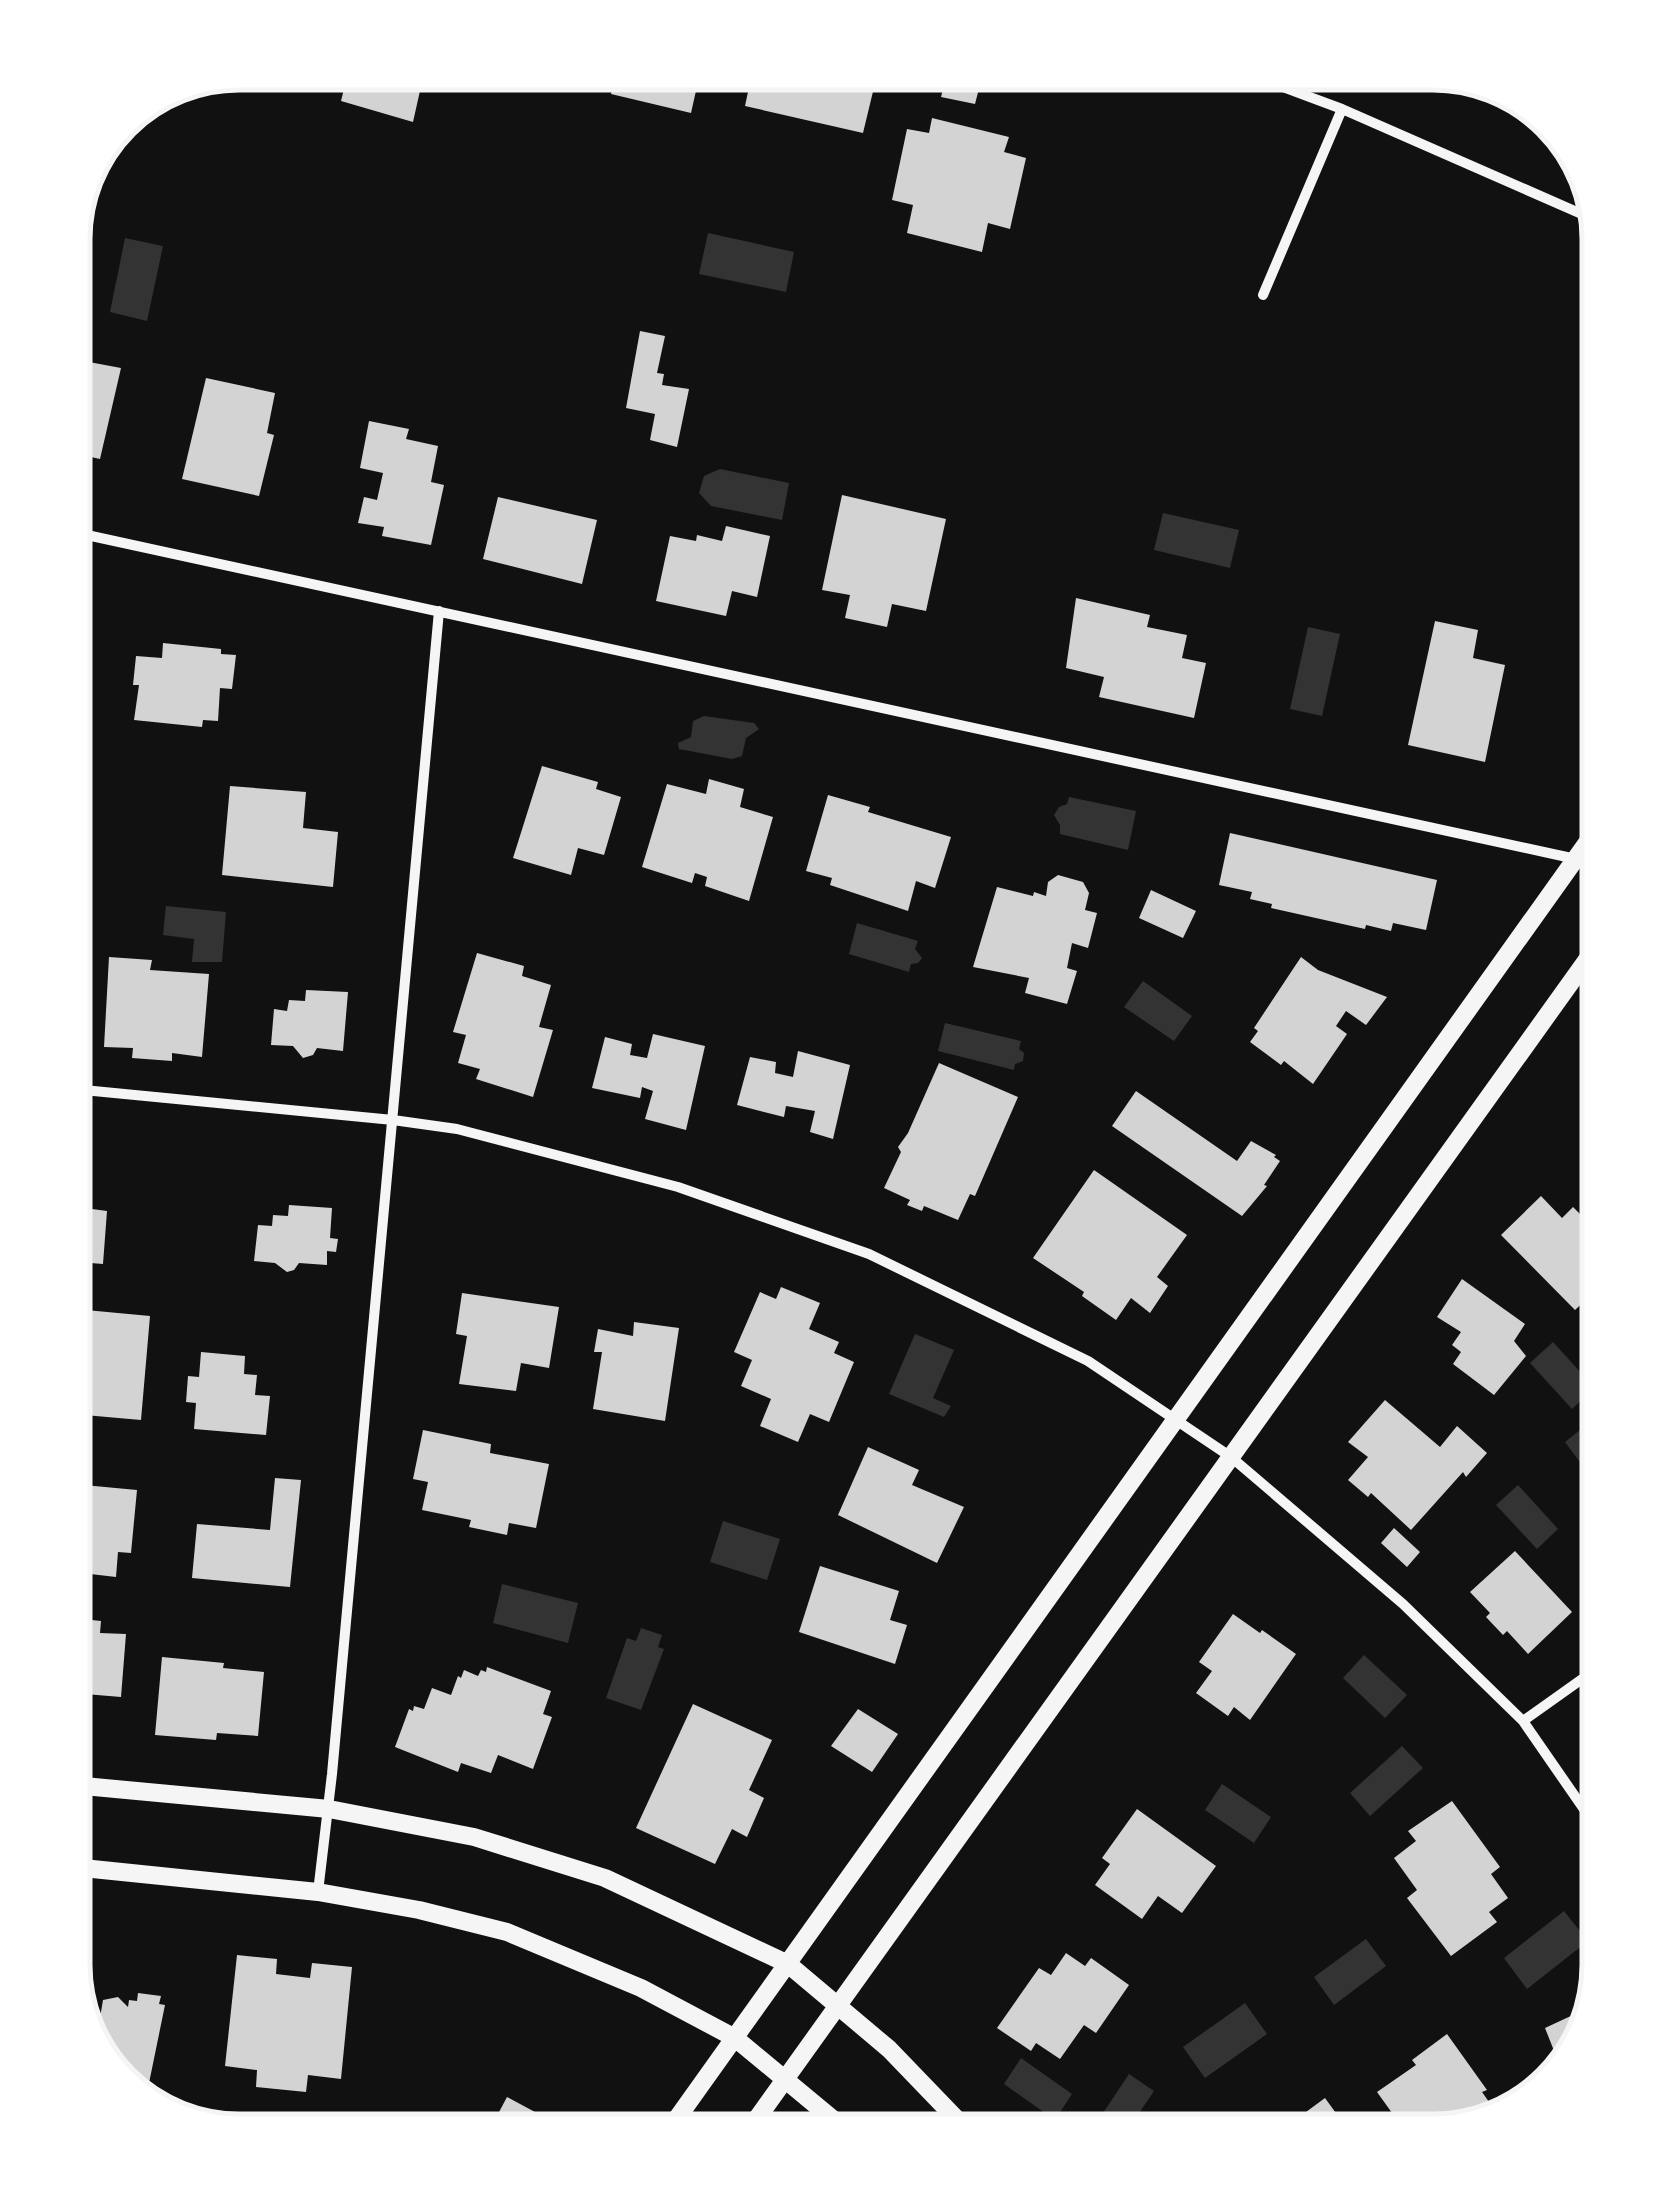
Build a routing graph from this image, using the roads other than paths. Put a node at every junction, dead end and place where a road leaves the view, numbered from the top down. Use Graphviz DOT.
graph roads {
  1 [pos="1290,90"];
  2 [pos="1342,109"];
  3 [pos="1579,212"];
  4 [pos="1263,294"];
  5 [pos="90,536"];
  6 [pos="439,611"];
  7 [pos="1582,850"];
  8 [pos="1576,858"];
  9 [pos="1582,862"];
  10 [pos="1582,968"];
  11 [pos="90,1090"];
  12 [pos="392,1120"];
  13 [pos="1176,1420"];
  14 [pos="1232,1457"];
  15 [pos="1582,1680"];
  16 [pos="1523,1721"];
  17 [pos="90,1787"];
  18 [pos="1582,1805"];
  19 [pos="328,1809"];
  20 [pos="90,1870"];
  21 [pos="318,1892"];
  22 [pos="788,1964"];
  23 [pos="839,2004"];
  24 [pos="734,2038"];
  25 [pos="786,2078"];
  26 [pos="680,2114"];
  27 [pos="760,2114"];
  28 [pos="827,2114"];
  29 [pos="952,2114"];
  1 -- 2 [label="street"];
  2 -- 3 [label="street"];
  2 -- 4 [label="street"];
  5 -- 6 [label="street"];
  6 -- 8 [label="street"];
  6 -- 12 [label="street"];
  7 -- 8 [label="street"];
  8 -- 9 [label="street"];
  8 -- 13 [label="street"];
  10 -- 14 [label="street"];
  11 -- 12 [label="street"];
  12 -- 13 [label="street"];
  12 -- 19 [label="street"];
  13 -- 14 [label="street"];
  13 -- 22 [label="street"];
  14 -- 16 [label="street"];
  14 -- 23 [label="street"];
  15 -- 16 [label="street"];
  16 -- 18 [label="street"];
  17 -- 19 [label="street"];
  19 -- 21 [label="street"];
  19 -- 22 [label="street"];
  20 -- 21 [label="street"];
  21 -- 24 [label="street"];
  22 -- 23 [label="street"];
  22 -- 24 [label="street"];
  23 -- 25 [label="street"];
  23 -- 29 [label="street"];
  24 -- 25 [label="street"];
  24 -- 26 [label="street"];
  25 -- 27 [label="street"];
  25 -- 28 [label="street"];
}
